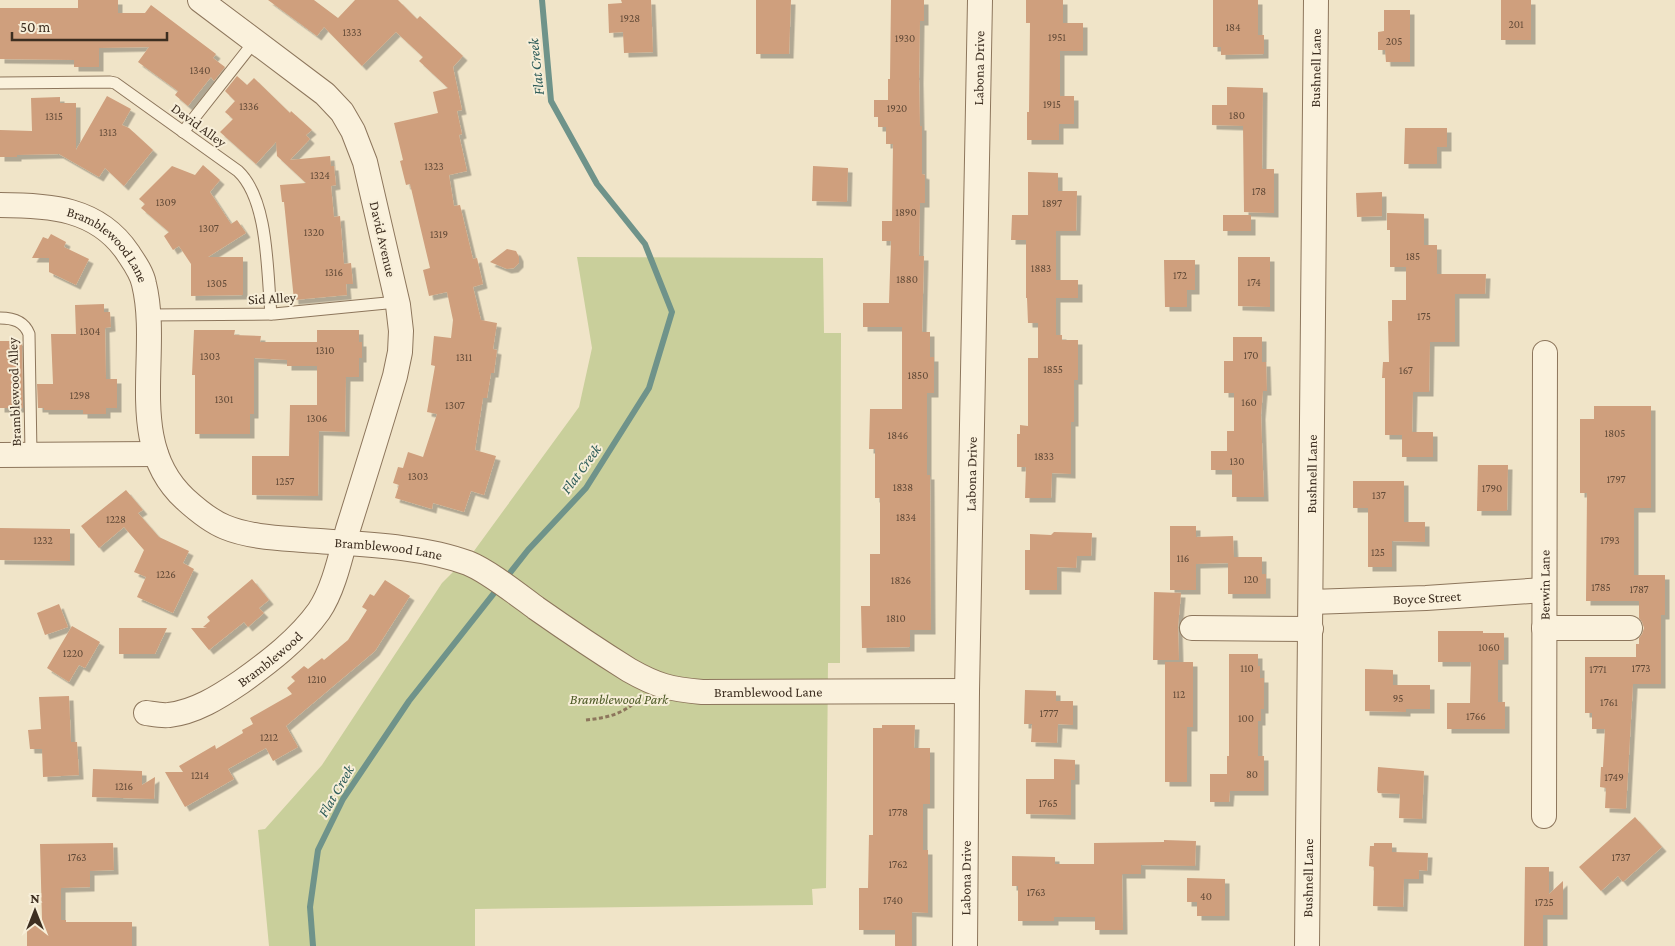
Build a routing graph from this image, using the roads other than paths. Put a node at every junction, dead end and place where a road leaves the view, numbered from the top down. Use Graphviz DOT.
graph roads {
  1 [pos="200,0"];
  2 [pos="980,0"];
  3 [pos="1316,0"];
  4 [pos="254,42"];
  5 [pos="0,83"];
  6 [pos="183,132"];
  7 [pos="0,205"];
  8 [pos="397,302"];
  9 [pos="271,314"];
  10 [pos="148,315"];
  11 [pos="0,318"];
  12 [pos="1545,353"];
  13 [pos="31,454"];
  14 [pos="156,454"];
  15 [pos="0,455"];
  16 [pos="344,543"];
  17 [pos="1544,590"];
  18 [pos="1311,602"];
  19 [pos="1192,628"];
  20 [pos="1544,628"];
  21 [pos="1630,628"];
  22 [pos="1310,629"];
  23 [pos="967,691"];
  24 [pos="146,713"];
  25 [pos="1544,816"];
  26 [pos="964,946"];
  27 [pos="1307,946"];
  1 -- 4 [label="street, David Avenue"];
  2 -- 23 [label="street, Labona Drive"];
  3 -- 18 [label="street, Bushnell Lane"];
  4 -- 6 [label="lane"];
  4 -- 8 [label="street, David Avenue"];
  5 -- 6 [label="lane, David Alley"];
  6 -- 9 [label="lane, David Alley"];
  7 -- 10 [label="street, Bramblewood Lane"];
  8 -- 9 [label="lane, Sid Alley"];
  8 -- 16 [label="street, David Avenue"];
  9 -- 10 [label="lane, Sid Alley"];
  10 -- 14 [label="street, Bramblewood Lane"];
  11 -- 13 [label="lane, Bramblewood Alley"];
  12 -- 17 [label="street, Berwin Lane"];
  13 -- 14 [label="street"];
  13 -- 15 [label="street"];
  14 -- 16 [label="street, Bramblewood Lane"];
  16 -- 23 [label="street, Bramblewood Lane"];
  16 -- 24 [label="street, Bramblewood"];
  17 -- 18 [label="street, Boyce Street"];
  17 -- 20 [label="street, Berwin Lane"];
  18 -- 22 [label="street, Bushnell Lane"];
  19 -- 22 [label="street"];
  20 -- 21 [label="street"];
  20 -- 25 [label="street, Berwin Lane"];
  22 -- 27 [label="street, Bushnell Lane"];
  23 -- 26 [label="street, Labona Drive"];
}
